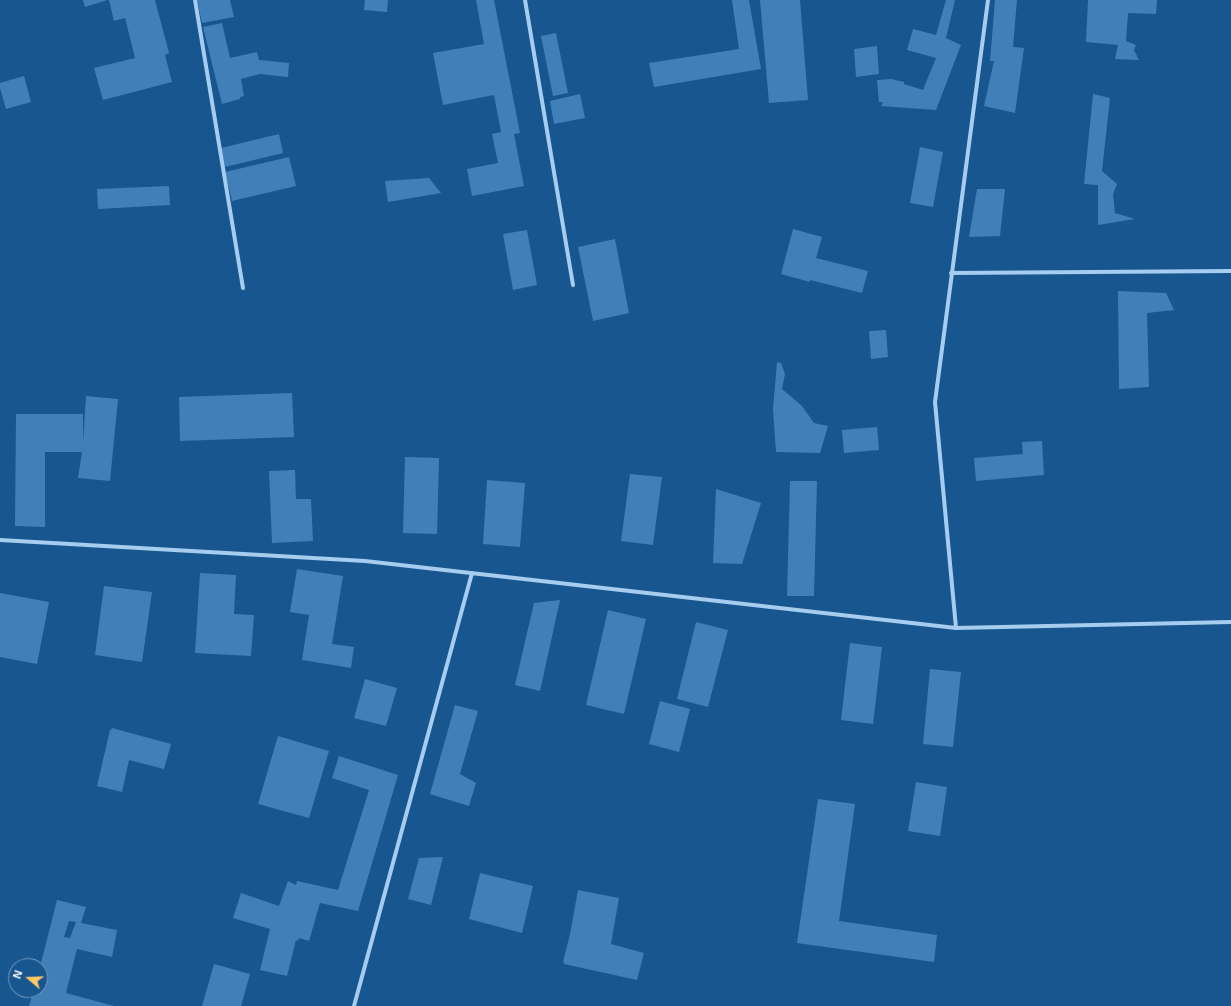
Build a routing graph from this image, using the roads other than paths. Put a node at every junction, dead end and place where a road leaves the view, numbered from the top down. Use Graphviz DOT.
graph roads {
  1 [pos="195,0"];
  2 [pos="525,0"];
  3 [pos="988,0"];
  4 [pos="1231,271"];
  5 [pos="952,273"];
  6 [pos="573,285"];
  7 [pos="243,288"];
  8 [pos="0,540"];
  9 [pos="472,573"];
  10 [pos="1231,622"];
  11 [pos="956,628"];
  12 [pos="354,1006"];
  1 -- 7 [label="street"];
  2 -- 6 [label="street"];
  3 -- 5 [label="street"];
  4 -- 5 [label="street"];
  5 -- 11 [label="street"];
  8 -- 9 [label="street"];
  9 -- 11 [label="street"];
  9 -- 12 [label="street"];
  10 -- 11 [label="street"];
}
